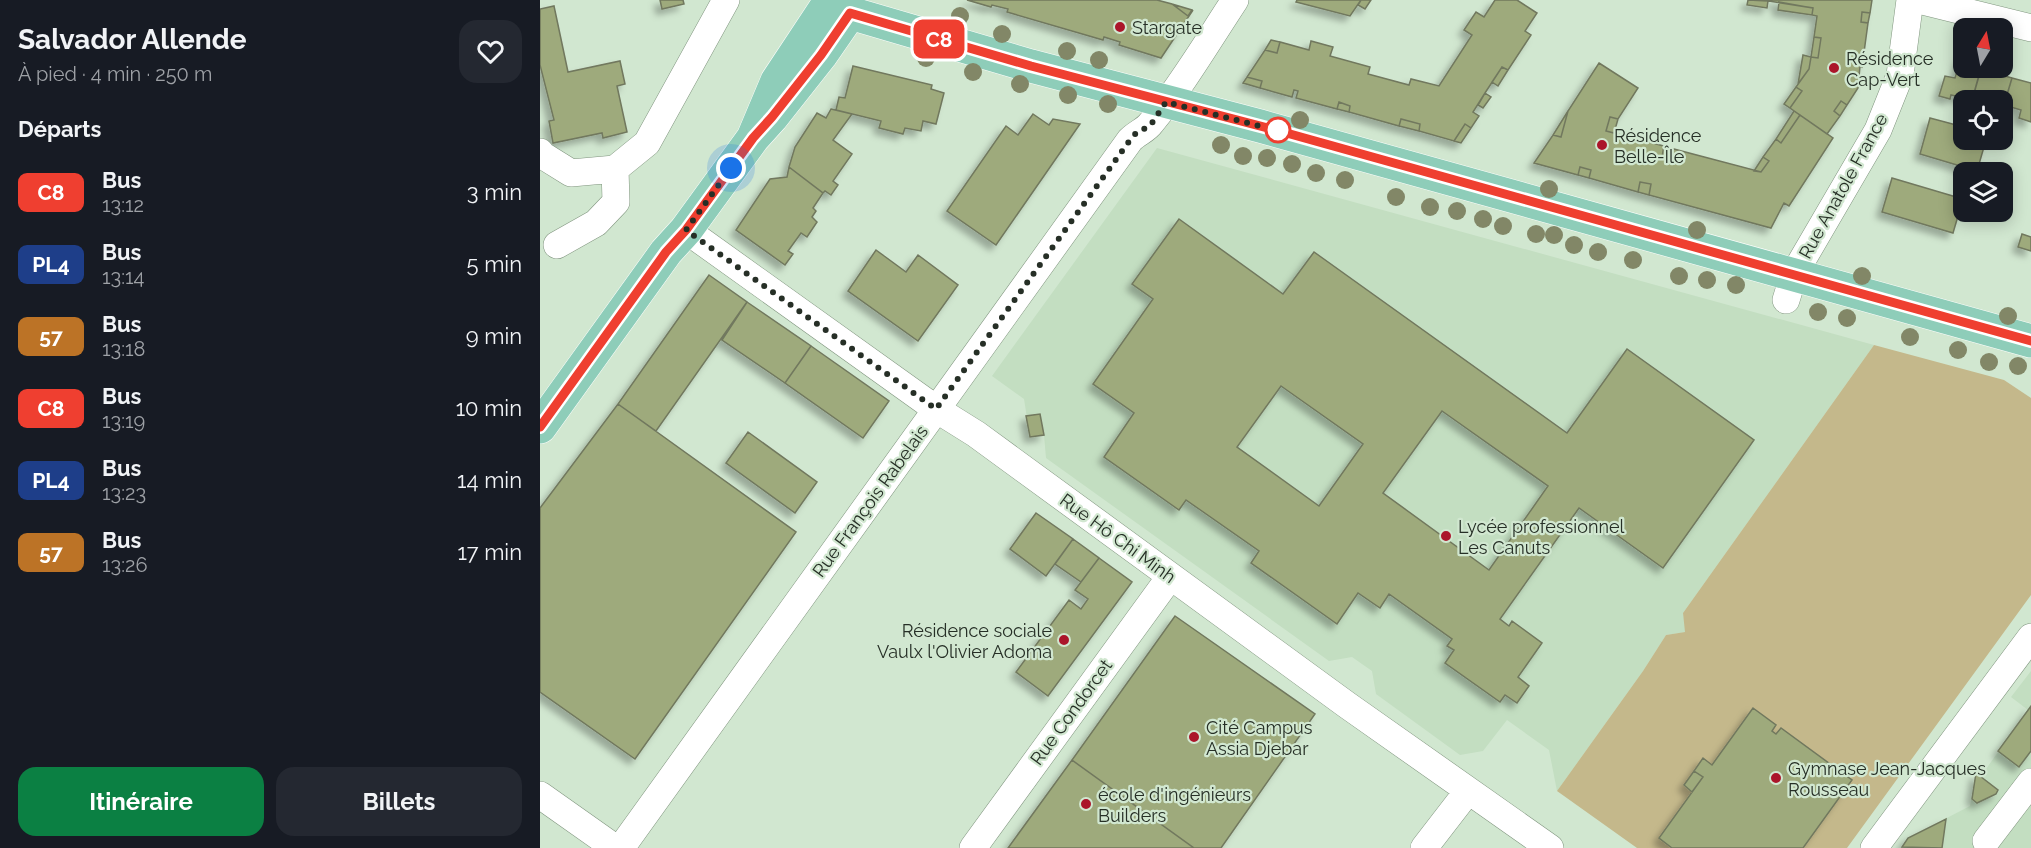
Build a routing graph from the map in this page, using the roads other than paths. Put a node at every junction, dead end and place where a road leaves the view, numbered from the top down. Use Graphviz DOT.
graph roads {
  1 [pos="726,0"];
  2 [pos="1235,0"];
  3 [pos="1910,0"];
  4 [pos="1918,0"];
  5 [pos="843,4"];
  6 [pos="2031,28"];
  7 [pos="1166,102"];
  8 [pos="540,152"];
  9 [pos="615,169"];
  10 [pos="686,230"];
  11 [pos="557,245"];
  12 [pos="1790,287"];
  13 [pos="2031,341"];
  14 [pos="936,409"];
  15 [pos="540,427"];
  16 [pos="1170,577"];
  17 [pos="2031,637"];
  18 [pos="2031,782"];
  19 [pos="1468,791"];
  20 [pos="540,795"];
  21 [pos="1986,841"];
  22 [pos="615,848"];
  23 [pos="621,848"];
  24 [pos="973,848"];
  25 [pos="1424,848"];
  26 [pos="1550,848"];
  27 [pos="1874,848"];
  1 -- 9 [label="street"];
  2 -- 7 [label="street, Rue François Rabelais"];
  3 -- 12 [label="street, Rue Anatole France"];
  4 -- 6 [label="street"];
  5 -- 7 [label="main road"];
  5 -- 10 [label="main road"];
  7 -- 12 [label="main road"];
  7 -- 14 [label="street, Rue François Rabelais"];
  8 -- 9 [label="street"];
  9 -- 11 [label="street"];
  10 -- 14 [label="street, Rue Hô Chi Minh"];
  10 -- 15 [label="main road"];
  12 -- 13 [label="main road"];
  14 -- 16 [label="street, Rue Hô Chi Minh"];
  14 -- 23 [label="street, Rue François Rabelais"];
  16 -- 19 [label="street, Rue Hô Chi Minh"];
  16 -- 24 [label="street, Rue Condorcet"];
  17 -- 27 [label="street"];
  18 -- 21 [label="street"];
  19 -- 25 [label="street"];
  19 -- 26 [label="street, Rue Hô Chi Minh"];
  20 -- 22 [label="street"];
}
